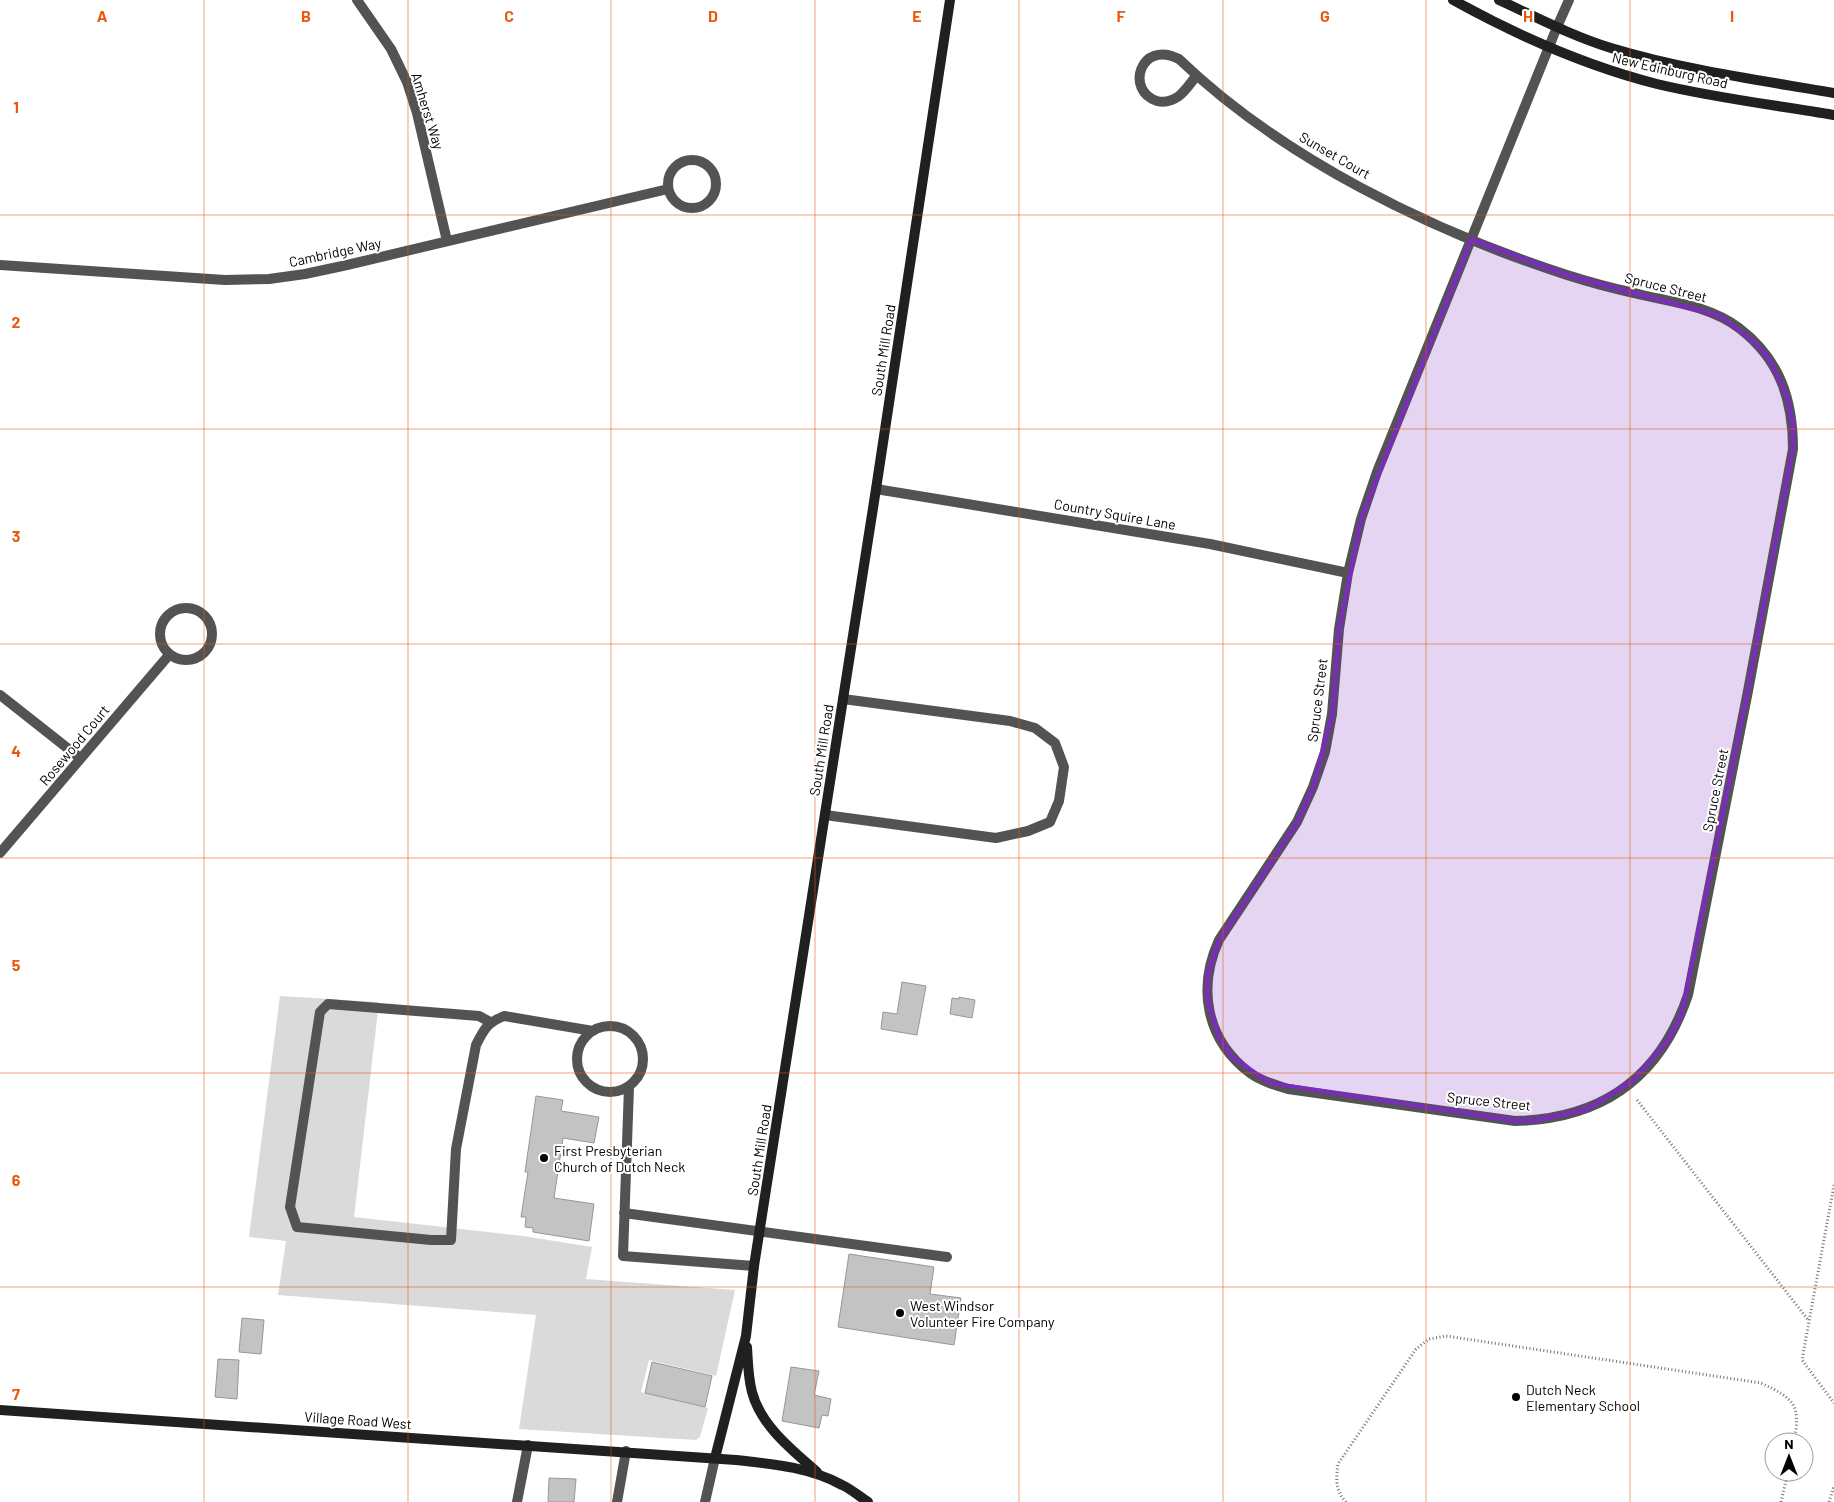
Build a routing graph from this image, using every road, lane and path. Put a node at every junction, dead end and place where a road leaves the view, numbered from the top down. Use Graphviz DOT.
graph roads {
  1 [pos="357,0"];
  2 [pos="950,0"];
  3 [pos="1453,0"];
  4 [pos="1499,0"];
  5 [pos="1569,0"];
  6 [pos="1557,27"];
  7 [pos="1549,47"];
  8 [pos="1196,76"];
  9 [pos="1834,92"];
  10 [pos="1834,115"];
  11 [pos="668,189"];
  12 [pos="1471,239"];
  13 [pos="448,241"];
  14 [pos="0,265"];
  15 [pos="876,489"];
  16 [pos="1348,573"];
  17 [pos="169,655"];
  18 [pos="0,695"];
  19 [pos="843,699"];
  20 [pos="80,758"];
  21 [pos="825,815"];
  22 [pos="0,853"];
  23 [pos="490,1022"];
  24 [pos="593,1031"];
  25 [pos="629,1087"];
  26 [pos="1637,1100"];
  27 [pos="1834,1185"];
  28 [pos="624,1213"];
  29 [pos="760,1230"];
  30 [pos="947,1257"];
  31 [pos="754,1266"];
  32 [pos="1809,1321"];
  33 [pos="746,1336"];
  34 [pos="1834,1403"];
  35 [pos="0,1410"];
  36 [pos="1796,1432"];
  37 [pos="528,1445"];
  38 [pos="626,1451"];
  39 [pos="715,1458"];
  40 [pos="819,1474"];
  41 [pos="1786,1482"];
  42 [pos="1834,1486"];
  43 [pos="517,1502"];
  44 [pos="617,1502"];
  45 [pos="705,1502"];
  46 [pos="868,1502"];
  47 [pos="1346,1502"];
  48 [pos="1781,1502"];
  49 [pos="1829,1502"];
  1 -- 13 [label="street, Amherst Way"];
  2 -- 15 [label="street, South Mill Road"];
  3 -- 7 [label="street, New Edinburg Road"];
  4 -- 6 [label="street, New Edinburg Road"];
  5 -- 6 [label="street, Spruce Street"];
  6 -- 7 [label="street, Spruce Street"];
  6 -- 9 [label="street, New Edinburg Road"];
  7 -- 10 [label="street, New Edinburg Road"];
  7 -- 12 [label="street, Spruce Street"];
  8 -- 8 [label="street, Sunset Court"];
  8 -- 12 [label="street, Sunset Court"];
  11 -- 11 [label="street"];
  11 -- 13 [label="street, Cambridge Way"];
  12 -- 16 [label="street, Spruce Street"];
  12 -- 16 [label="street, Spruce Street"];
  13 -- 14 [label="street, Cambridge Way"];
  15 -- 16 [label="street, Country Squire Lane"];
  15 -- 19 [label="street, South Mill Road"];
  17 -- 17 [label="street"];
  17 -- 20 [label="street, Rosewood Court"];
  18 -- 20 [label="street"];
  19 -- 21 [label="street, South Mill Road"];
  19 -- 21 [label="street"];
  20 -- 22 [label="street, Rosewood Court"];
  21 -- 29 [label="street, South Mill Road"];
  23 -- 23 [label="street"];
  23 -- 24 [label="street"];
  24 -- 25 [label="street"];
  24 -- 25 [label="street"];
  25 -- 28 [label="street"];
  26 -- 32 [label="path"];
  27 -- 32 [label="path"];
  28 -- 29 [label="street"];
  28 -- 31 [label="street"];
  29 -- 30 [label="street"];
  29 -- 31 [label="street, South Mill Road"];
  31 -- 33 [label="street, South Mill Road"];
  32 -- 34 [label="path"];
  33 -- 39 [label="street, South Mill Road"];
  33 -- 40 [label="street"];
  35 -- 37 [label="street, Village Road West"];
  36 -- 47 [label="path"];
  37 -- 38 [label="street, Village Road West"];
  37 -- 43 [label="street"];
  38 -- 39 [label="street, Village Road West"];
  38 -- 44 [label="street"];
  39 -- 40 [label="street, Village Road West"];
  39 -- 45 [label="street, South Mill Road"];
  40 -- 46 [label="street"];
  41 -- 48 [label="path"];
  42 -- 49 [label="path"];
}
